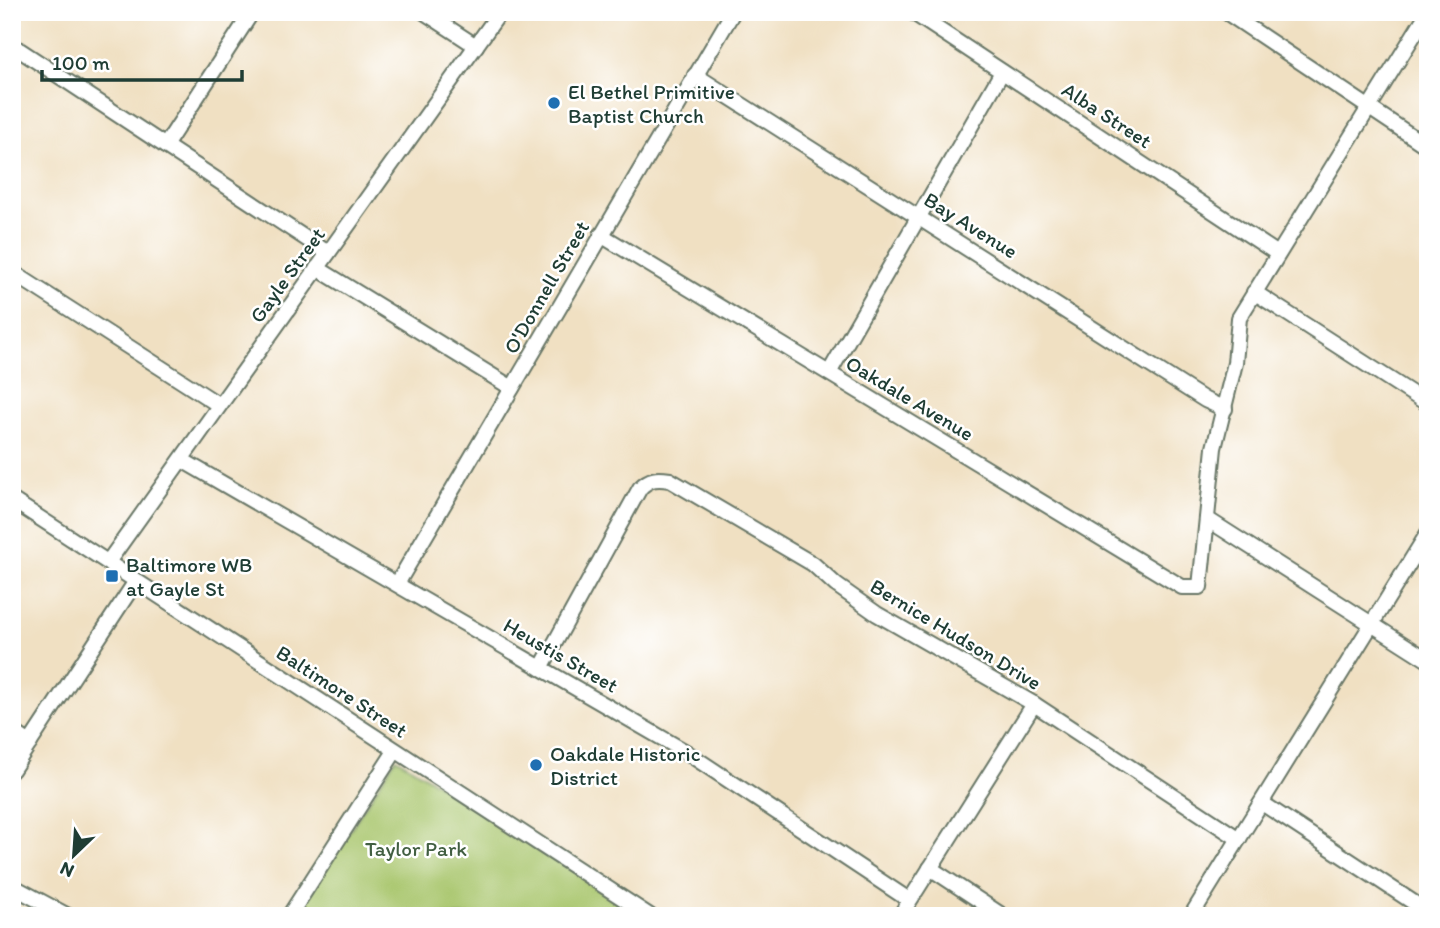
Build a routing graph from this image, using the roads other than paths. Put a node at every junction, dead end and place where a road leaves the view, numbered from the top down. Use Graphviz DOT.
graph roads {
  1 [pos="251,12"];
  2 [pos="424,12"];
  3 [pos="500,12"];
  4 [pos="733,12"];
  5 [pos="912,12"];
  6 [pos="1226,12"];
  7 [pos="1428,12"];
  8 [pos="12,45"];
  9 [pos="476,46"];
  10 [pos="1002,72"];
  11 [pos="695,75"];
  12 [pos="1368,107"];
  13 [pos="165,146"];
  14 [pos="1428,147"];
  15 [pos="918,217"];
  16 [pos="601,235"];
  17 [pos="328,253"];
  18 [pos="1278,254"];
  19 [pos="317,268"];
  20 [pos="12,272"];
  21 [pos="1254,292"];
  22 [pos="829,373"];
  23 [pos="512,388"];
  24 [pos="1428,404"];
  25 [pos="219,405"];
  26 [pos="1225,408"];
  27 [pos="182,460"];
  28 [pos="12,500"];
  29 [pos="1207,519"];
  30 [pos="1428,533"];
  31 [pos="108,562"];
  32 [pos="135,580"];
  33 [pos="397,584"];
  34 [pos="1372,624"];
  35 [pos="1428,660"];
  36 [pos="541,668"];
  37 [pos="1034,704"];
  38 [pos="12,731"];
  39 [pos="30,743"];
  40 [pos="395,751"];
  41 [pos="12,770"];
  42 [pos="1262,803"];
  43 [pos="1239,839"];
  44 [pos="930,867"];
  45 [pos="12,886"];
  46 [pos="909,900"];
  47 [pos="1428,912"];
  48 [pos="68,916"];
  49 [pos="289,916"];
  50 [pos="650,916"];
  51 [pos="900,916"];
  52 [pos="1003,916"];
  53 [pos="1191,916"];
  1 -- 13 [label="street"];
  2 -- 9 [label="street"];
  3 -- 9 [label="street, Gayle Street"];
  4 -- 11 [label="street, O'Donnell Street"];
  5 -- 10 [label="street, Alba Street"];
  6 -- 12 [label="street"];
  7 -- 12 [label="street"];
  8 -- 13 [label="street"];
  9 -- 17 [label="street, Gayle Street"];
  10 -- 15 [label="street"];
  10 -- 18 [label="street, Alba Street"];
  11 -- 15 [label="street, Bay Avenue"];
  11 -- 16 [label="street, O'Donnell Street"];
  12 -- 14 [label="street"];
  12 -- 18 [label="street"];
  13 -- 17 [label="street"];
  15 -- 22 [label="street"];
  15 -- 26 [label="street, Bay Avenue"];
  16 -- 22 [label="street, Oakdale Avenue"];
  16 -- 23 [label="street, O'Donnell Street"];
  17 -- 19 [label="street, Gayle Street"];
  18 -- 21 [label="street"];
  19 -- 23 [label="street"];
  19 -- 25 [label="street, Gayle Street"];
  20 -- 25 [label="street"];
  21 -- 24 [label="street"];
  21 -- 26 [label="street"];
  22 -- 29 [label="street, Oakdale Avenue"];
  23 -- 33 [label="street, O'Donnell Street"];
  25 -- 27 [label="street, Gayle Street"];
  26 -- 29 [label="street"];
  27 -- 31 [label="street, Gayle Street"];
  27 -- 33 [label="street, Heustis Street"];
  28 -- 31 [label="street, Baltimore Street"];
  29 -- 34 [label="street"];
  30 -- 34 [label="street"];
  31 -- 32 [label="street, Baltimore Street"];
  32 -- 39 [label="street"];
  32 -- 40 [label="street, Baltimore Street"];
  33 -- 36 [label="street, Heustis Street"];
  34 -- 35 [label="street"];
  34 -- 42 [label="street"];
  36 -- 37 [label="street, Bernice Hudson Drive"];
  36 -- 46 [label="street, Heustis Street"];
  37 -- 43 [label="street, Bernice Hudson Drive"];
  37 -- 44 [label="street"];
  38 -- 39 [label="street"];
  39 -- 41 [label="street"];
  40 -- 49 [label="street"];
  40 -- 50 [label="street, Baltimore Street"];
  42 -- 43 [label="street"];
  42 -- 47 [label="street"];
  43 -- 53 [label="street"];
  44 -- 46 [label="street"];
  44 -- 52 [label="street"];
  45 -- 48 [label="street"];
  46 -- 51 [label="street"];
}
